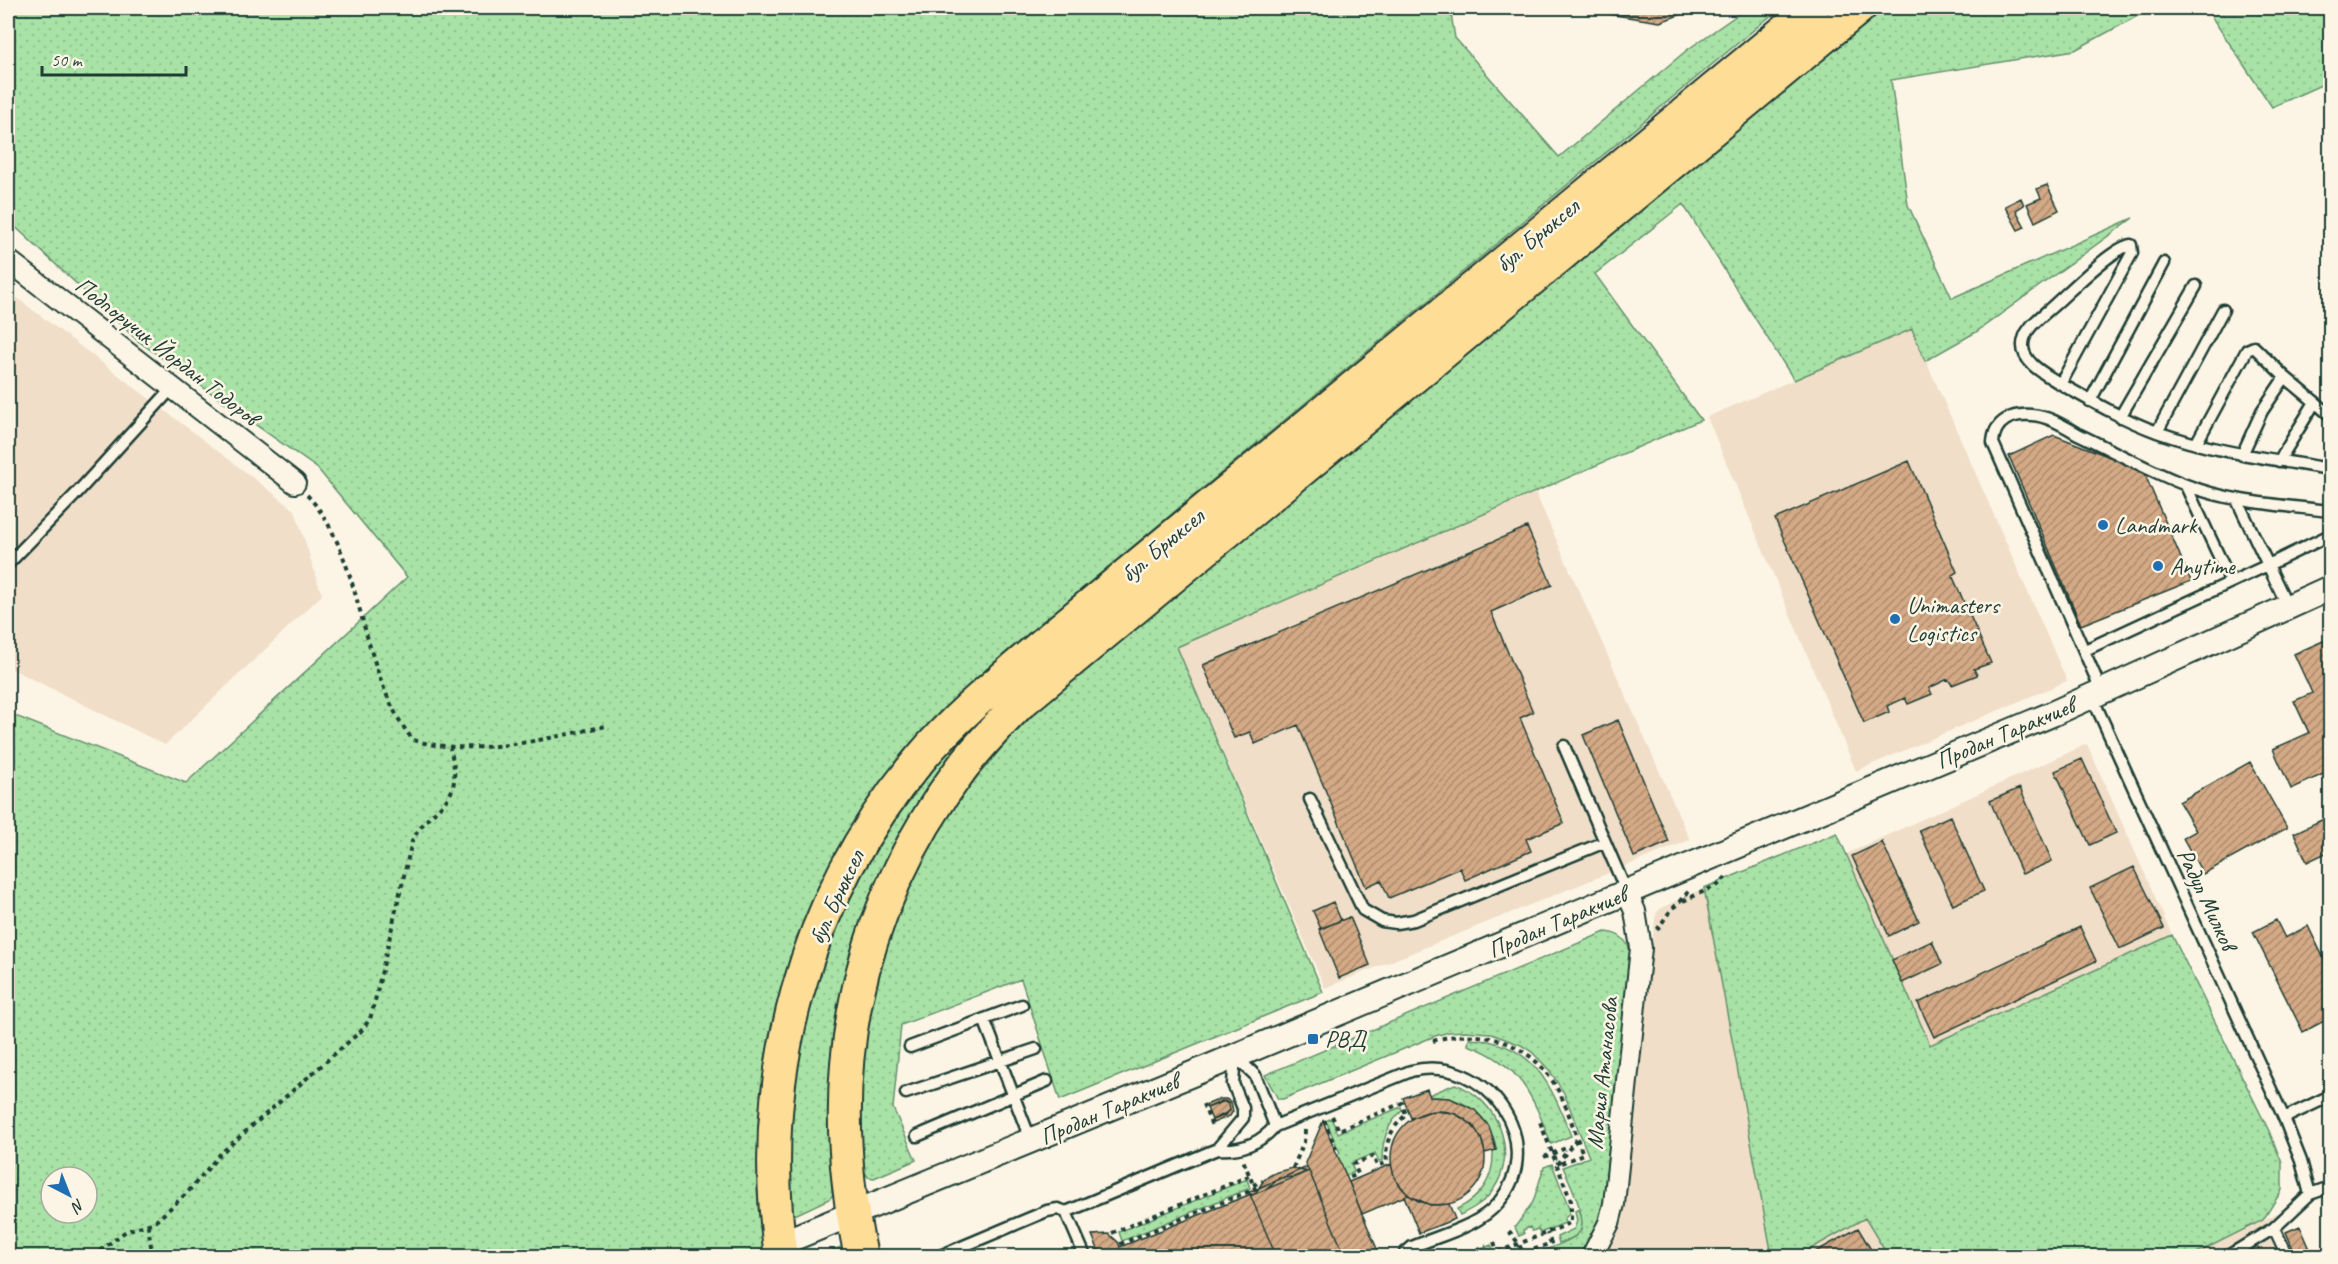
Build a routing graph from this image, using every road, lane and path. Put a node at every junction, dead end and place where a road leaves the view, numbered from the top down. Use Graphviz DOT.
graph roads {
  1 [pos="1812,8"];
  2 [pos="1859,8"];
  3 [pos="8,260"];
  4 [pos="2164,263"];
  5 [pos="2196,286"];
  6 [pos="2223,310"];
  7 [pos="2285,377"];
  8 [pos="2061,383"];
  9 [pos="172,387"];
  10 [pos="2090,401"];
  11 [pos="2315,402"];
  12 [pos="2331,415"];
  13 [pos="2120,417"];
  14 [pos="2157,432"];
  15 [pos="2196,444"];
  16 [pos="2242,455"];
  17 [pos="2279,460"];
  18 [pos="2330,469"];
  19 [pos="295,483"];
  20 [pos="2186,486"];
  21 [pos="2237,500"];
  22 [pos="2331,511"];
  23 [pos="2331,535"];
  24 [pos="8,564"];
  25 [pos="2268,565"];
  26 [pos="2231,582"];
  27 [pos="2331,588"];
  28 [pos="2288,608"];
  29 [pos="2085,650"];
  30 [pos="2097,694"];
  31 [pos="606,726"];
  32 [pos="1564,746"];
  33 [pos="450,748"];
  34 [pos="1310,799"];
  35 [pos="1605,842"];
  36 [pos="1729,874"];
  37 [pos="1689,891"];
  38 [pos="1627,893"];
  39 [pos="1682,901"];
  40 [pos="1656,931"];
  41 [pos="1022,1005"];
  42 [pos="984,1019"];
  43 [pos="1433,1041"];
  44 [pos="910,1047"];
  45 [pos="1036,1048"];
  46 [pos="1234,1056"];
  47 [pos="1000,1061"];
  48 [pos="1047,1081"];
  49 [pos="906,1093"];
  50 [pos="1013,1095"];
  51 [pos="2331,1096"];
  52 [pos="1203,1104"];
  53 [pos="1323,1119"];
  54 [pos="2284,1119"];
  55 [pos="1317,1122"];
  56 [pos="1540,1122"];
  57 [pos="1310,1125"];
  58 [pos="1212,1126"];
  59 [pos="1275,1126"];
  60 [pos="916,1136"];
  61 [pos="1577,1138"];
  62 [pos="1031,1141"];
  63 [pos="1571,1146"];
  64 [pos="1217,1149"];
  65 [pos="1337,1152"];
  66 [pos="1552,1154"];
  67 [pos="1544,1157"];
  68 [pos="1557,1165"];
  69 [pos="1293,1168"];
  70 [pos="1349,1178"];
  71 [pos="1263,1181"];
  72 [pos="1253,1185"];
  73 [pos="2331,1187"];
  74 [pos="2310,1194"];
  75 [pos="1066,1212"];
  76 [pos="852,1216"];
  77 [pos="148,1225"];
  78 [pos="2274,1228"];
  79 [pos="1509,1231"];
  80 [pos="1112,1233"];
  81 [pos="1547,1233"];
  82 [pos="1494,1242"];
  83 [pos="1120,1244"];
  84 [pos="1519,1244"];
  85 [pos="1486,1246"];
  86 [pos="780,1250"];
  87 [pos="1498,1254"];
  88 [pos="1523,1255"];
  89 [pos="93,1257"];
  90 [pos="157,1257"];
  91 [pos="861,1257"];
  92 [pos="940,1257"];
  93 [pos="1085,1257"];
  94 [pos="1404,1257"];
  95 [pos="1460,1257"];
  96 [pos="1517,1257"];
  97 [pos="1592,1257"];
  98 [pos="2228,1257"];
  99 [pos="2287,1257"];
  1 -- 86 [label="main road, бул. Брюксел"];
  2 -- 76 [label="main road, бул. Брюксел"];
  3 -- 9 [label="street, Подпоручик Йордан Тодоров"];
  4 -- 10 [label="lane"];
  5 -- 13 [label="lane"];
  6 -- 14 [label="lane"];
  7 -- 11 [label="lane"];
  7 -- 15 [label="lane"];
  7 -- 16 [label="lane"];
  8 -- 8 [label="lane"];
  8 -- 10 [label="lane"];
  9 -- 19 [label="street, Подпоручик Йордан Тодоров"];
  9 -- 24 [label="lane"];
  10 -- 13 [label="lane"];
  11 -- 12 [label="lane"];
  11 -- 17 [label="lane"];
  13 -- 14 [label="lane"];
  14 -- 15 [label="lane"];
  15 -- 16 [label="lane"];
  16 -- 17 [label="lane"];
  17 -- 18 [label="lane"];
  19 -- 33 [label="path"];
  20 -- 21 [label="lane, Радул Милков"];
  20 -- 26 [label="lane"];
  20 -- 29 [label="lane, Радул Милков"];
  21 -- 22 [label="lane, Радул Милков"];
  21 -- 25 [label="lane"];
  23 -- 25 [label="lane"];
  25 -- 26 [label="lane"];
  25 -- 28 [label="lane"];
  26 -- 29 [label="lane"];
  27 -- 28 [label="street, Продан Таракчиев"];
  28 -- 30 [label="street, Продан Таракчиев"];
  29 -- 30 [label="lane, Радул Милков"];
  30 -- 38 [label="street, Продан Таракчиев"];
  30 -- 54 [label="lane, Радул Милков"];
  31 -- 33 [label="path"];
  32 -- 35 [label="lane"];
  33 -- 77 [label="path"];
  34 -- 35 [label="lane"];
  35 -- 38 [label="lane"];
  36 -- 39 [label="path"];
  37 -- 39 [label="path"];
  38 -- 46 [label="street, Продан Таракчиев"];
  38 -- 97 [label="street, Мария Атанасова"];
  39 -- 40 [label="path"];
  41 -- 42 [label="lane"];
  42 -- 44 [label="lane"];
  42 -- 47 [label="lane"];
  43 -- 61 [label="path"];
  45 -- 47 [label="lane"];
  46 -- 59 [label="lane"];
  46 -- 62 [label="street, Продан Таракчиев"];
  46 -- 64 [label="lane"];
  47 -- 49 [label="lane"];
  47 -- 50 [label="lane"];
  48 -- 50 [label="lane"];
  50 -- 60 [label="lane"];
  50 -- 62 [label="lane"];
  51 -- 54 [label="lane"];
  52 -- 58 [label="path"];
  53 -- 55 [label="path"];
  53 -- 65 [label="path"];
  53 -- 70 [label="path"];
  54 -- 74 [label="lane, Радул Милков"];
  56 -- 66 [label="path"];
  57 -- 69 [label="path"];
  59 -- 64 [label="lane"];
  59 -- 94 [label="lane"];
  61 -- 63 [label="path"];
  61 -- 68 [label="path"];
  62 -- 76 [label="street, Продан Таракчиев"];
  63 -- 66 [label="path"];
  63 -- 68 [label="path"];
  64 -- 75 [label="lane"];
  66 -- 67 [label="path"];
  66 -- 68 [label="path"];
  68 -- 81 [label="path"];
  71 -- 72 [label="path"];
  72 -- 80 [label="path"];
  72 -- 83 [label="path"];
  73 -- 74 [label="lane"];
  74 -- 78 [label="lane"];
  75 -- 92 [label="lane"];
  75 -- 93 [label="lane"];
  76 -- 86 [label="street, Продан Таракчиев"];
  76 -- 91 [label="main road, бул. Брюксел"];
  77 -- 89 [label="path"];
  77 -- 90 [label="path"];
  78 -- 98 [label="lane"];
  78 -- 99 [label="lane"];
  79 -- 84 [label="path"];
  81 -- 84 [label="path"];
  81 -- 88 [label="path"];
  82 -- 87 [label="path"];
  84 -- 87 [label="path"];
  84 -- 88 [label="path"];
  85 -- 95 [label="path"];
  88 -- 96 [label="path"];
}
